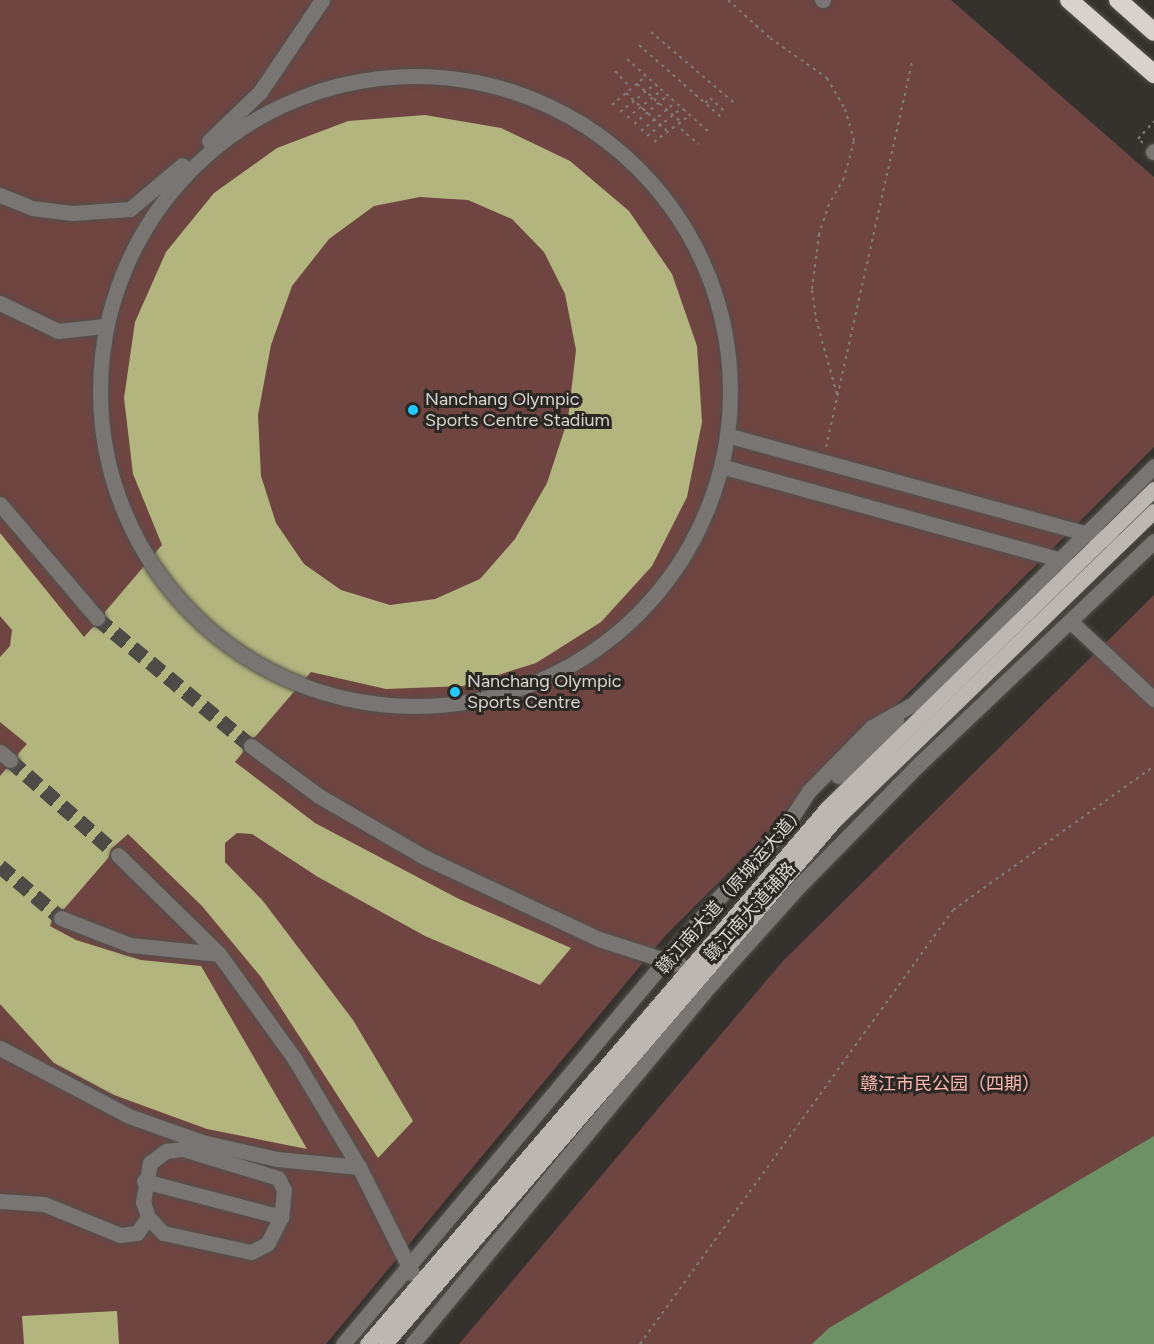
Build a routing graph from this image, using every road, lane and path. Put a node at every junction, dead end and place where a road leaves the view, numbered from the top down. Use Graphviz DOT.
graph roads {
  1 [pos="322,0"];
  2 [pos="728,0"];
  3 [pos="1069,0"];
  4 [pos="1118,0"];
  5 [pos="651,32"];
  6 [pos="1154,32"];
  7 [pos="639,45"];
  8 [pos="627,58"];
  9 [pos="912,62"];
  10 [pos="615,72"];
  11 [pos="1154,74"];
  12 [pos="646,76"];
  13 [pos="627,84"];
  14 [pos="637,84"];
  15 [pos="655,84"];
  16 [pos="662,90"];
  17 [pos="646,92"];
  18 [pos="626,93"];
  19 [pos="668,95"];
  20 [pos="653,98"];
  21 [pos="634,101"];
  22 [pos="676,102"];
  23 [pos="659,103"];
  24 [pos="705,103"];
  25 [pos="734,104"];
  26 [pos="612,105"];
  27 [pos="641,107"];
  28 [pos="682,108"];
  29 [pos="666,110"];
  30 [pos="620,112"];
  31 [pos="726,112"];
  32 [pos="647,113"];
  33 [pos="673,115"];
  34 [pos="690,115"];
  35 [pos="627,118"];
  36 [pos="722,118"];
  37 [pos="654,120"];
  38 [pos="1154,121"];
  39 [pos="680,122"];
  40 [pos="634,124"];
  41 [pos="660,125"];
  42 [pos="681,129"];
  43 [pos="641,131"];
  44 [pos="667,132"];
  45 [pos="709,132"];
  46 [pos="647,136"];
  47 [pos="654,142"];
  48 [pos="698,144"];
  49 [pos="1153,151"];
  50 [pos="0,195"];
  51 [pos="0,303"];
  52 [pos="104,326"];
  53 [pos="837,394"];
  54 [pos="730,436"];
  55 [pos="822,461"];
  56 [pos="724,466"];
  57 [pos="1154,466"];
  58 [pos="1154,489"];
  59 [pos="0,504"];
  60 [pos="1154,511"];
  61 [pos="1085,533"];
  62 [pos="1103,538"];
  63 [pos="1154,542"];
  64 [pos="1121,543"];
  65 [pos="1059,559"];
  66 [pos="1077,564"];
  67 [pos="1094,569"];
  68 [pos="97,618"];
  69 [pos="1070,621"];
  70 [pos="1154,699"];
  71 [pos="251,746"];
  72 [pos="1154,766"];
  73 [pos="118,855"];
  74 [pos="61,918"];
  75 [pos="219,954"];
  76 [pos="665,960"];
  77 [pos="693,974"];
  78 [pos="0,1048"];
  79 [pos="199,1147"];
  80 [pos="277,1159"];
  81 [pos="359,1167"];
  82 [pos="262,1170"];
  83 [pos="144,1181"];
  84 [pos="0,1201"];
  85 [pos="281,1216"];
  86 [pos="148,1217"];
  87 [pos="408,1266"];
  88 [pos="420,1290"];
  89 [pos="343,1344"];
  90 [pos="367,1344"];
  91 [pos="385,1344"];
  92 [pos="412,1344"];
  93 [pos="640,1344"];
  1 -- 50 [label="street"];
  2 -- 53 [label="path"];
  3 -- 11 [label="highway"];
  4 -- 6 [label="highway"];
  5 -- 25 [label="path"];
  7 -- 24 [label="path"];
  8 -- 15 [label="path"];
  9 -- 53 [label="path"];
  10 -- 13 [label="path"];
  12 -- 14 [label="path, bridge"];
  14 -- 17 [label="path"];
  14 -- 18 [label="path, bridge"];
  15 -- 16 [label="path"];
  15 -- 17 [label="path"];
  16 -- 19 [label="path"];
  16 -- 20 [label="path"];
  17 -- 20 [label="path"];
  17 -- 21 [label="path"];
  18 -- 21 [label="path"];
  18 -- 26 [label="path, bridge"];
  19 -- 22 [label="path"];
  19 -- 23 [label="path"];
  20 -- 23 [label="path"];
  20 -- 27 [label="path"];
  21 -- 27 [label="path"];
  21 -- 30 [label="path"];
  22 -- 28 [label="path"];
  22 -- 29 [label="path"];
  23 -- 29 [label="path"];
  23 -- 32 [label="path"];
  24 -- 31 [label="path"];
  24 -- 36 [label="path"];
  27 -- 32 [label="path"];
  27 -- 35 [label="path"];
  28 -- 33 [label="path"];
  28 -- 34 [label="path"];
  29 -- 33 [label="path"];
  29 -- 37 [label="path"];
  32 -- 37 [label="path"];
  32 -- 40 [label="path"];
  33 -- 39 [label="path"];
  33 -- 41 [label="path"];
  34 -- 39 [label="path"];
  34 -- 45 [label="path"];
  37 -- 41 [label="path"];
  37 -- 43 [label="path"];
  38 -- 49 [label="path"];
  39 -- 44 [label="path"];
  41 -- 44 [label="path"];
  41 -- 46 [label="path"];
  42 -- 48 [label="path"];
  44 -- 47 [label="path"];
  51 -- 52 [label="street"];
  52 -- 54 [label="street"];
  52 -- 56 [label="street"];
  53 -- 55 [label="path"];
  54 -- 55 [label="street"];
  54 -- 56 [label="street"];
  55 -- 61 [label="street"];
  56 -- 65 [label="street"];
  57 -- 61 [label="street"];
  58 -- 62 [label="main road, 赣江南大道（原城运大道）"];
  59 -- 68 [label="street"];
  60 -- 64 [label="main road, 赣江南大道（原城运大道）"];
  61 -- 62 [label="street"];
  61 -- 65 [label="street"];
  62 -- 64 [label="street"];
  62 -- 66 [label="main road, 赣江南大道（原城运大道）"];
  63 -- 69 [label="street, 赣江南大道辅路"];
  64 -- 67 [label="main road, 赣江南大道（原城运大道）"];
  65 -- 66 [label="street"];
  65 -- 76 [label="street"];
  66 -- 67 [label="street"];
  66 -- 77 [label="main road, 赣江南大道（原城运大道）"];
  67 -- 77 [label="main road, 赣江南大道（原城运大道）"];
  69 -- 70 [label="street"];
  69 -- 92 [label="street, 赣江南大道辅路"];
  71 -- 76 [label="street"];
  72 -- 93 [label="path"];
  73 -- 75 [label="street"];
  74 -- 75 [label="street"];
  75 -- 81 [label="street"];
  76 -- 77 [label="street"];
  76 -- 87 [label="street"];
  77 -- 88 [label="main road, 赣江南大道（原城运大道）"];
  78 -- 79 [label="street"];
  79 -- 80 [label="street"];
  79 -- 82 [label="street"];
  79 -- 83 [label="street"];
  80 -- 81 [label="street"];
  80 -- 82 [label="street"];
  81 -- 87 [label="street"];
  82 -- 85 [label="street"];
  83 -- 85 [label="street"];
  83 -- 86 [label="street"];
  84 -- 86 [label="street"];
  85 -- 86 [label="street"];
  87 -- 88 [label="street"];
  87 -- 89 [label="street"];
  88 -- 90 [label="main road, 赣江南大道（原城运大道）"];
  88 -- 91 [label="main road, 赣江南大道（原城运大道）"];
}
